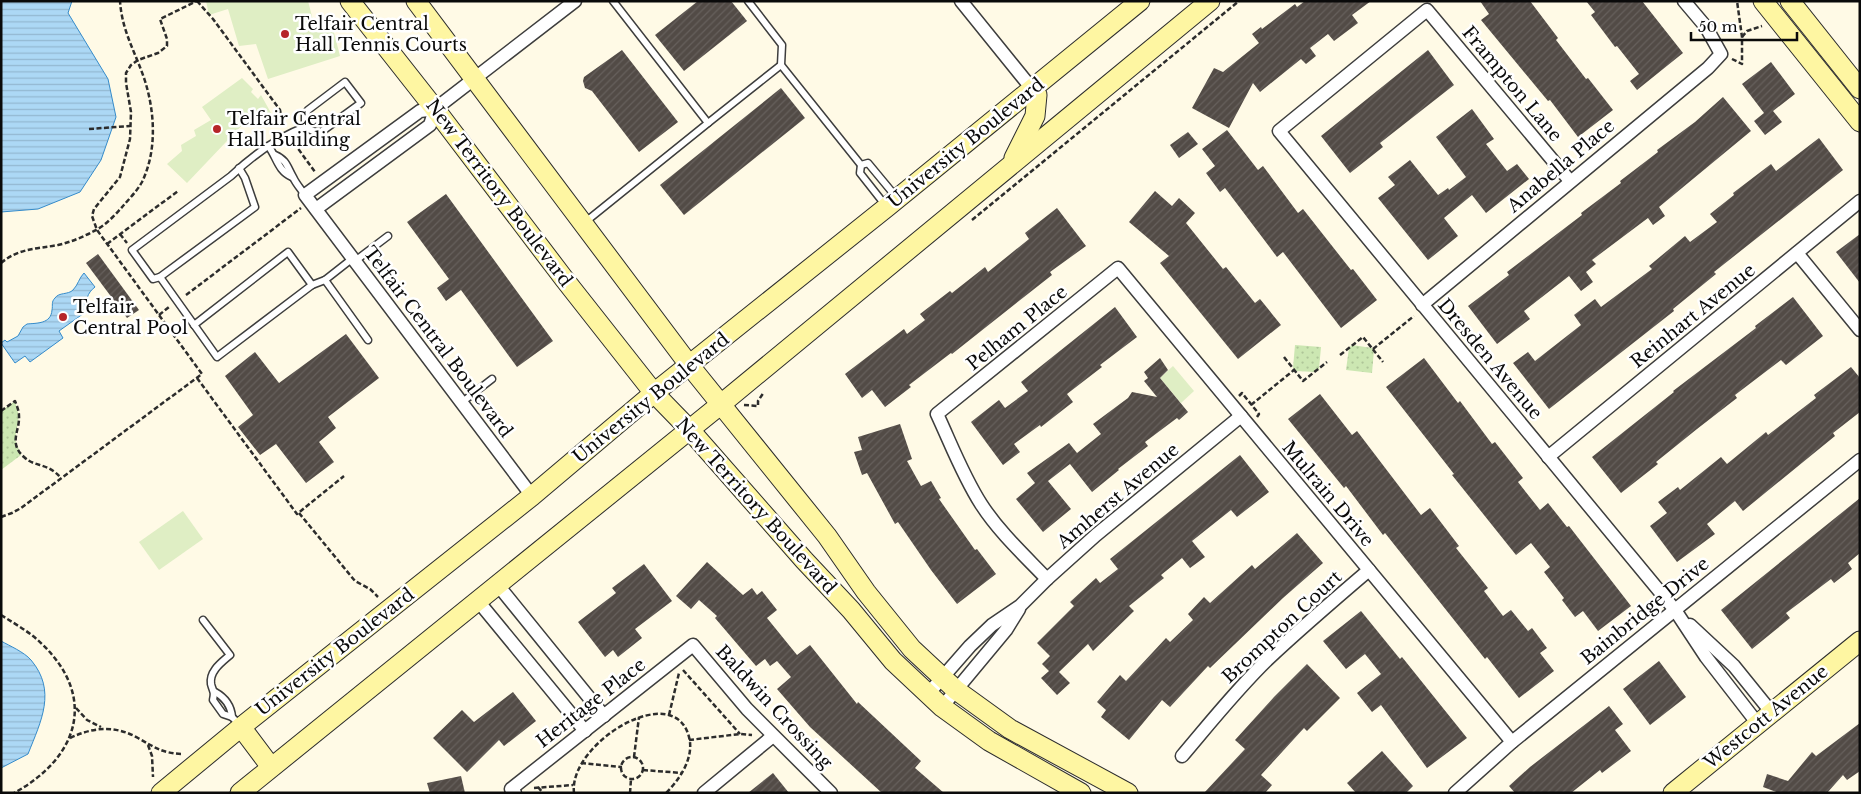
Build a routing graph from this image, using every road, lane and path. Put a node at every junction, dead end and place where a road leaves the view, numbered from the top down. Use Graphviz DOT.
graph roads {
  1 [pos="120,1"];
  2 [pos="197,1"];
  3 [pos="350,1"];
  4 [pos="416,1"];
  5 [pos="575,1"];
  6 [pos="613,1"];
  7 [pos="748,1"];
  8 [pos="961,1"];
  9 [pos="1140,1"];
  10 [pos="1210,1"];
  11 [pos="1684,1"];
  12 [pos="1737,1"];
  13 [pos="1763,1"];
  14 [pos="1790,1"];
  15 [pos="1427,10"];
  16 [pos="1764,26"];
  17 [pos="1742,37"];
  18 [pos="1722,54"];
  19 [pos="138,60"];
  20 [pos="781,65"];
  21 [pos="474,78"];
  22 [pos="1860,89"];
  23 [pos="1033,90"];
  24 [pos="435,108"];
  25 [pos="1860,122"];
  26 [pos="708,123"];
  27 [pos="130,126"];
  28 [pos="305,127"];
  29 [pos="89,129"];
  30 [pos="286,134"];
  31 [pos="269,147"];
  32 [pos="358,156"];
  33 [pos="861,165"];
  34 [pos="1010,166"];
  35 [pos="239,168"];
  36 [pos="369,171"];
  37 [pos="315,172"];
  38 [pos="1570,181"];
  39 [pos="178,191"];
  40 [pos="1860,201"];
  41 [pos="311,202"];
  42 [pos="892,203"];
  43 [pos="583,224"];
  44 [pos="97,230"];
  45 [pos="388,236"];
  46 [pos="107,244"];
  47 [pos="1797,253"];
  48 [pos="354,260"];
  49 [pos="1,263"];
  50 [pos="1118,268"];
  51 [pos="160,277"];
  52 [pos="325,280"];
  53 [pos="312,285"];
  54 [pos="178,301"];
  55 [pos="1422,305"];
  56 [pos="159,315"];
  57 [pos="1414,316"];
  58 [pos="194,325"];
  59 [pos="1860,330"];
  60 [pos="368,340"];
  61 [pos="1373,349"];
  62 [pos="1340,355"];
  63 [pos="1284,357"];
  64 [pos="1327,362"];
  65 [pos="1383,362"];
  66 [pos="690,366"];
  67 [pos="1294,370"];
  68 [pos="197,378"];
  69 [pos="492,379"];
  70 [pos="654,393"];
  71 [pos="461,403"];
  72 [pos="1252,404"];
  73 [pos="720,405"];
  74 [pos="1,411"];
  75 [pos="1241,416"];
  76 [pos="689,429"];
  77 [pos="1548,457"];
  78 [pos="1860,460"];
  79 [pos="344,476"];
  80 [pos="61,478"];
  81 [pos="532,496"];
  82 [pos="299,513"];
  83 [pos="1,516"];
  84 [pos="1369,570"];
  85 [pos="1047,578"];
  86 [pos="497,584"];
  87 [pos="378,597"];
  88 [pos="478,600"];
  89 [pos="1020,606"];
  90 [pos="1675,610"];
  91 [pos="1,615"];
  92 [pos="203,620"];
  93 [pos="1860,641"];
  94 [pos="693,645"];
  95 [pos="942,677"];
  96 [pos="956,690"];
  97 [pos="928,694"];
  98 [pos="76,707"];
  99 [pos="942,708"];
  100 [pos="669,715"];
  101 [pos="604,716"];
  102 [pos="639,717"];
  103 [pos="1765,718"];
  104 [pos="236,722"];
  105 [pos="102,728"];
  106 [pos="585,731"];
  107 [pos="740,734"];
  108 [pos="772,736"];
  109 [pos="70,738"];
  110 [pos="689,740"];
  111 [pos="1512,742"];
  112 [pos="148,745"];
  113 [pos="185,755"];
  114 [pos="1182,756"];
  115 [pos="634,757"];
  116 [pos="581,763"];
  117 [pos="271,767"];
  118 [pos="622,767"];
  119 [pos="643,770"];
  120 [pos="682,773"];
  121 [pos="631,779"];
  122 [pos="573,785"];
  123 [pos="157,787"];
  124 [pos="538,787"];
  125 [pos="513,791"];
  126 [pos="14,793"];
  127 [pos="240,793"];
  128 [pos="543,793"];
  129 [pos="574,793"];
  130 [pos="630,793"];
  131 [pos="666,793"];
  132 [pos="704,793"];
  133 [pos="831,793"];
  134 [pos="1081,793"];
  135 [pos="1128,793"];
  136 [pos="1455,793"];
  137 [pos="1673,793"];
  1 -- 19 [label="path"];
  2 -- 19 [label="path"];
  2 -- 30 [label="path"];
  3 -- 24 [label="main road, New Territory Boulevard"];
  4 -- 21 [label="main road, New Territory Boulevard"];
  5 -- 21 [label="street"];
  6 -- 26 [label="lane"];
  7 -- 20 [label="lane"];
  8 -- 23 [label="street"];
  9 -- 23 [label="main road, University Boulevard"];
  10 -- 34 [label="main road"];
  11 -- 18 [label="street"];
  12 -- 17 [label="path"];
  13 -- 25 [label="main road"];
  14 -- 22 [label="main road"];
  15 -- 38 [label="street, Frampton Lane"];
  15 -- 55 [label="street, Dresden Avenue"];
  16 -- 17 [label="path"];
  17 -- 18 [label="path"];
  18 -- 38 [label="street, Anabella Place"];
  19 -- 27 [label="path"];
  19 -- 44 [label="path"];
  20 -- 26 [label="lane"];
  20 -- 33 [label="lane"];
  21 -- 24 [label="street"];
  21 -- 43 [label="main road, New Territory Boulevard"];
  23 -- 34 [label="main road"];
  23 -- 42 [label="main road, University Boulevard"];
  24 -- 32 [label="street"];
  24 -- 36 [label="street"];
  24 -- 70 [label="main road, New Territory Boulevard"];
  26 -- 43 [label="lane"];
  27 -- 29 [label="path"];
  27 -- 44 [label="path"];
  28 -- 28 [label="lane"];
  28 -- 30 [label="lane"];
  30 -- 31 [label="lane"];
  30 -- 37 [label="path"];
  31 -- 35 [label="lane"];
  31 -- 41 [label="lane"];
  32 -- 36 [label="street"];
  32 -- 41 [label="street"];
  33 -- 42 [label="lane"];
  33 -- 42 [label="lane"];
  34 -- 73 [label="main road"];
  35 -- 51 [label="lane"];
  35 -- 51 [label="lane"];
  36 -- 41 [label="street"];
  38 -- 55 [label="street, Anabella Place"];
  39 -- 46 [label="path"];
  40 -- 47 [label="street, Reinhart Avenue"];
  41 -- 48 [label="street, Telfair Central Boulevard"];
  41 -- 54 [label="path"];
  42 -- 66 [label="main road, University Boulevard"];
  43 -- 66 [label="main road, New Territory Boulevard"];
  44 -- 46 [label="path"];
  44 -- 49 [label="path"];
  45 -- 48 [label="lane"];
  46 -- 56 [label="path"];
  47 -- 59 [label="street"];
  47 -- 77 [label="street, Reinhart Avenue"];
  48 -- 52 [label="lane"];
  48 -- 71 [label="street, Telfair Central Boulevard"];
  50 -- 75 [label="street, Mulrain Drive"];
  50 -- 85 [label="street, Pelham Place"];
  51 -- 54 [label="lane"];
  52 -- 53 [label="lane"];
  52 -- 60 [label="lane"];
  53 -- 58 [label="lane"];
  53 -- 58 [label="lane"];
  54 -- 56 [label="path"];
  54 -- 58 [label="lane"];
  55 -- 77 [label="street, Dresden Avenue"];
  56 -- 68 [label="path"];
  57 -- 61 [label="path"];
  61 -- 62 [label="path"];
  61 -- 65 [label="path"];
  63 -- 67 [label="path"];
  64 -- 67 [label="path"];
  66 -- 70 [label="main road, University Boulevard"];
  66 -- 73 [label="main road, New Territory Boulevard"];
  67 -- 72 [label="path"];
  68 -- 80 [label="path"];
  68 -- 82 [label="path"];
  69 -- 71 [label="lane"];
  70 -- 76 [label="main road, New Territory Boulevard"];
  70 -- 81 [label="main road, University Boulevard"];
  71 -- 81 [label="street, Telfair Central Boulevard"];
  73 -- 76 [label="main road"];
  73 -- 95 [label="main road, New Territory Boulevard"];
  74 -- 80 [label="path"];
  75 -- 84 [label="street, Mulrain Drive"];
  75 -- 85 [label="street, Amherst Avenue"];
  76 -- 86 [label="main road"];
  76 -- 97 [label="main road, New Territory Boulevard"];
  77 -- 90 [label="street, Dresden Avenue"];
  78 -- 90 [label="street, Bainbridge Drive"];
  79 -- 82 [label="path"];
  80 -- 83 [label="path"];
  81 -- 104 [label="main road, University Boulevard"];
  82 -- 87 [label="path"];
  84 -- 111 [label="street, Mulrain Drive"];
  84 -- 114 [label="street, Brompton Court"];
  85 -- 89 [label="street, Amherst Avenue"];
  86 -- 88 [label="main road"];
  86 -- 101 [label="street"];
  88 -- 106 [label="street"];
  88 -- 117 [label="main road"];
  89 -- 95 [label="street, Amherst Avenue"];
  89 -- 96 [label="street, Amherst Avenue"];
  90 -- 103 [label="street, Dresden Avenue"];
  90 -- 103 [label="street, Dresden Avenue"];
  90 -- 111 [label="street, Bainbridge Drive"];
  91 -- 98 [label="path"];
  92 -- 104 [label="lane"];
  93 -- 103 [label="main road, Westcott Avenue"];
  94 -- 101 [label="street, Heritage Place"];
  94 -- 108 [label="street, Baldwin Crossing"];
  95 -- 96 [label="main road, New Territory Boulevard"];
  95 -- 97 [label="street, Amherst Avenue"];
  96 -- 99 [label="street, Amherst Avenue"];
  96 -- 135 [label="main road, New Territory Boulevard"];
  97 -- 99 [label="main road, New Territory Boulevard"];
  98 -- 105 [label="path"];
  98 -- 109 [label="path"];
  99 -- 134 [label="main road, New Territory Boulevard"];
  100 -- 102 [label="path"];
  100 -- 107 [label="path"];
  100 -- 110 [label="path"];
  101 -- 106 [label="street, Heritage Place"];
  102 -- 115 [label="path"];
  102 -- 116 [label="path"];
  103 -- 137 [label="main road, Westcott Avenue"];
  104 -- 117 [label="main road"];
  104 -- 123 [label="main road, University Boulevard"];
  105 -- 109 [label="path"];
  105 -- 112 [label="path"];
  106 -- 125 [label="street, Heritage Place"];
  107 -- 108 [label="path"];
  107 -- 110 [label="path"];
  108 -- 132 [label="street"];
  108 -- 133 [label="street, Baldwin Crossing"];
  109 -- 126 [label="path"];
  110 -- 120 [label="path"];
  111 -- 136 [label="street, Bainbridge Drive"];
  112 -- 113 [label="path"];
  112 -- 123 [label="path"];
  115 -- 118 [label="path"];
  115 -- 119 [label="path"];
  116 -- 118 [label="path"];
  116 -- 122 [label="path"];
  117 -- 127 [label="main road"];
  118 -- 121 [label="path"];
  119 -- 120 [label="path"];
  119 -- 121 [label="path"];
  120 -- 131 [label="path"];
  121 -- 130 [label="path"];
  122 -- 124 [label="path"];
  122 -- 129 [label="path"];
  124 -- 125 [label="path"];
  124 -- 128 [label="path"];
}
